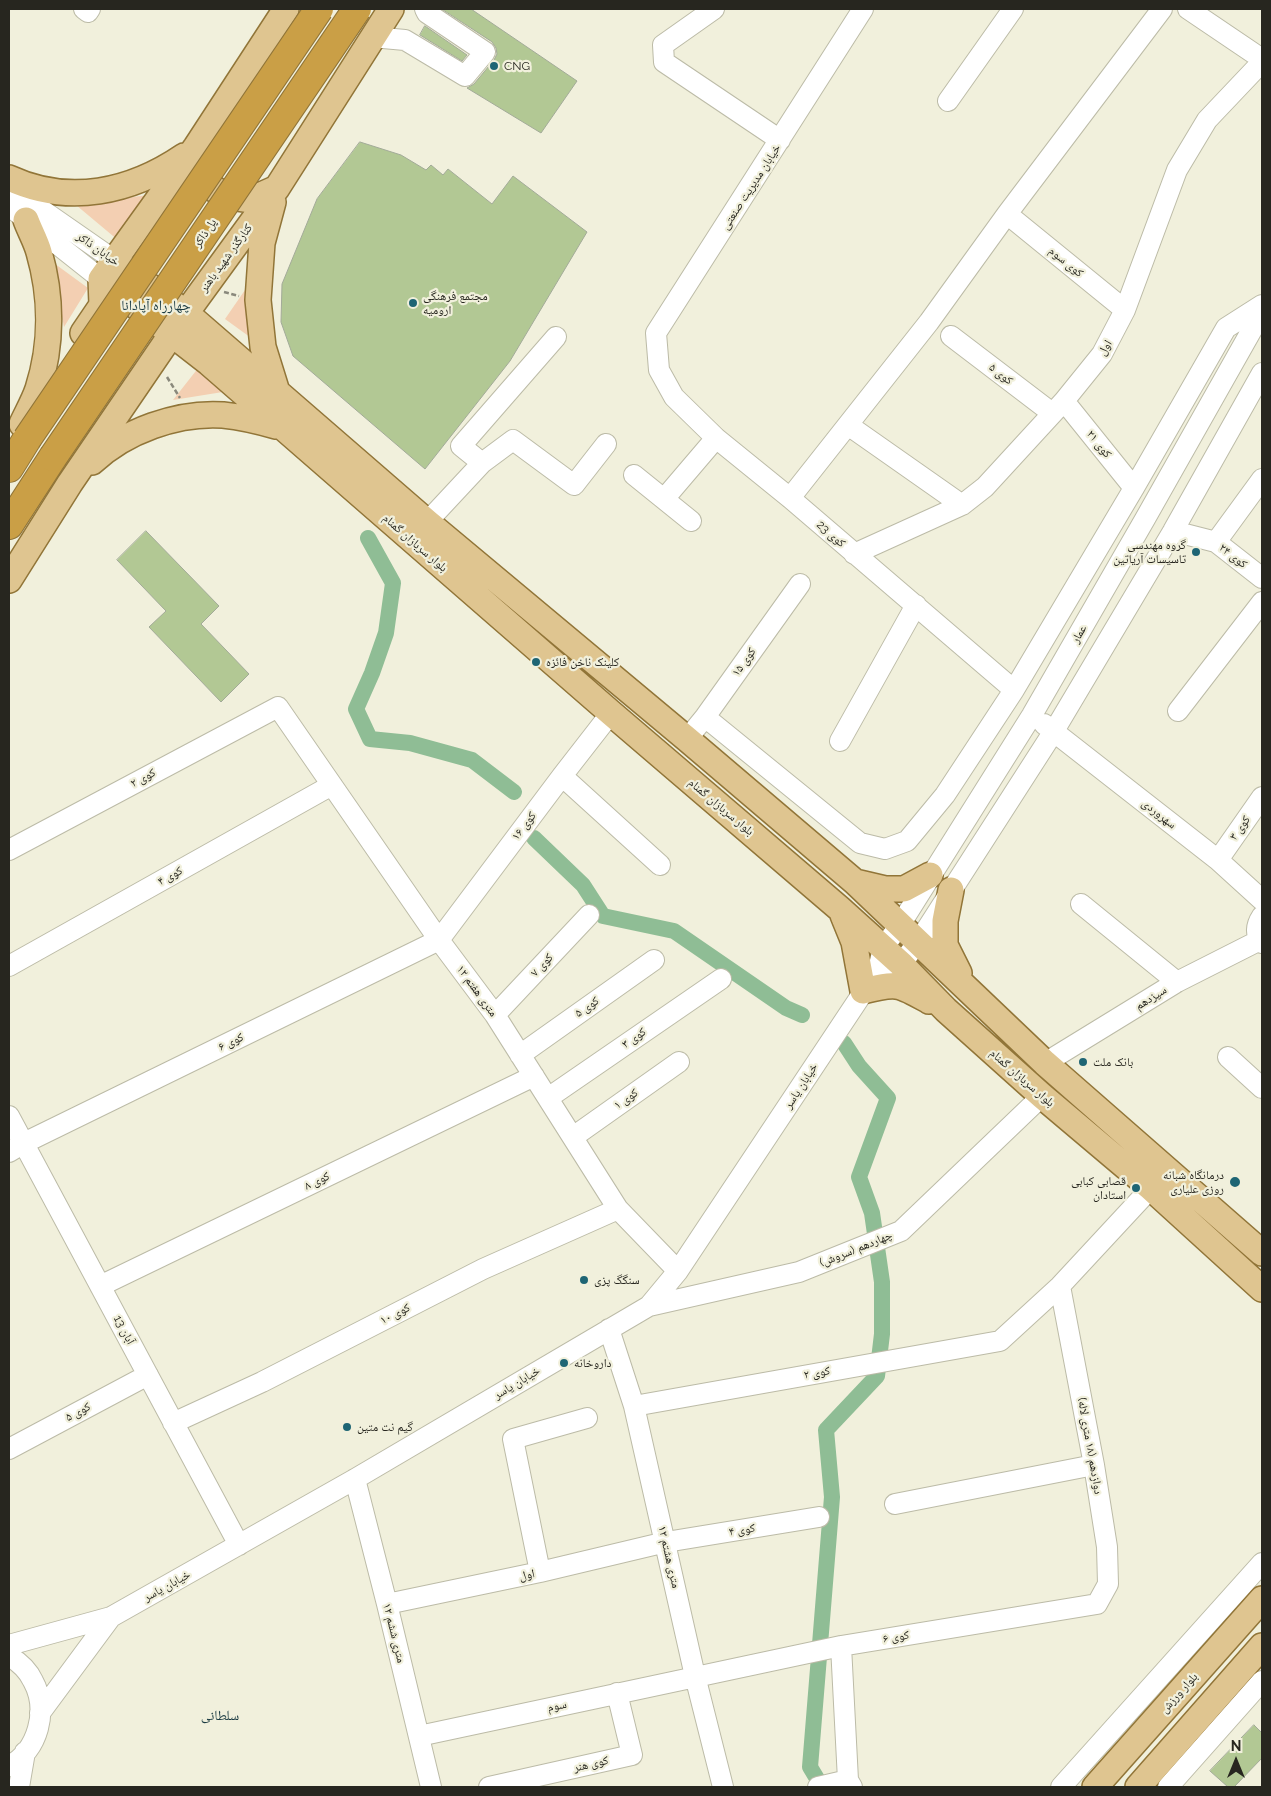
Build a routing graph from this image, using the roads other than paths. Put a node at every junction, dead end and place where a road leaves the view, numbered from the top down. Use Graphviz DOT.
graph roads {
  1 [pos="84,9"];
  2 [pos="90,9"];
  3 [pos="286,9"];
  4 [pos="319,9"];
  5 [pos="357,9"];
  6 [pos="391,9"];
  7 [pos="425,9"];
  8 [pos="714,9"];
  9 [pos="863,9"];
  10 [pos="1013,9"];
  11 [pos="1162,9"];
  12 [pos="1188,9"];
  13 [pos="372,37"];
  14 [pos="1262,60"];
  15 [pos="948,101"];
  16 [pos="780,140"];
  17 [pos="196,147"];
  18 [pos="9,178"];
  19 [pos="9,187"];
  20 [pos="277,188"];
  21 [pos="17,213"];
  22 [pos="1007,214"];
  23 [pos="108,269"];
  24 [pos="1262,305"];
  25 [pos="1126,310"];
  26 [pos="1262,312"];
  27 [pos="186,313"];
  28 [pos="172,335"];
  29 [pos="951,336"];
  30 [pos="556,337"];
  31 [pos="659,370"];
  32 [pos="1262,374"];
  33 [pos="277,392"];
  34 [pos="1058,407"];
  35 [pos="848,425"];
  36 [pos="282,428"];
  37 [pos="19,436"];
  38 [pos="716,438"];
  39 [pos="606,444"];
  40 [pos="482,463"];
  41 [pos="9,468"];
  42 [pos="634,475"];
  43 [pos="1262,479"];
  44 [pos="70,483"];
  45 [pos="1134,488"];
  46 [pos="790,498"];
  47 [pos="664,499"];
  48 [pos="962,505"];
  49 [pos="691,521"];
  50 [pos="427,522"];
  51 [pos="9,526"];
  52 [pos="1173,531"];
  53 [pos="1216,542"];
  54 [pos="854,554"];
  55 [pos="1262,578"];
  56 [pos="9,580"];
  57 [pos="800,584"];
  58 [pos="1262,602"];
  59 [pos="916,605"];
  60 [pos="1014,690"];
  61 [pos="278,707"];
  62 [pos="1178,711"];
  63 [pos="611,713"];
  64 [pos="1032,715"];
  65 [pos="705,717"];
  66 [pos="1054,731"];
  67 [pos="687,739"];
  68 [pos="840,741"];
  69 [pos="562,776"];
  70 [pos="332,785"];
  71 [pos="945,795"];
  72 [pos="1262,797"];
  73 [pos="970,812"];
  74 [pos="9,850"];
  75 [pos="1218,860"];
  76 [pos="660,865"];
  77 [pos="930,875"];
  78 [pos="855,882"];
  79 [pos="951,890"];
  80 [pos="1262,900"];
  81 [pos="1081,904"];
  82 [pos="840,908"];
  83 [pos="589,915"];
  84 [pos="1262,916"];
  85 [pos="900,925"];
  86 [pos="439,940"];
  87 [pos="919,941"];
  88 [pos="1261,941"];
  89 [pos="880,959"];
  90 [pos="654,960"];
  91 [pos="902,964"];
  92 [pos="9,966"];
  93 [pos="721,979"];
  94 [pos="1177,982"];
  95 [pos="966,989"];
  96 [pos="863,991"];
  97 [pos="946,1010"];
  98 [pos="495,1015"];
  99 [pos="520,1055"];
  100 [pos="1228,1058"];
  101 [pos="680,1062"];
  102 [pos="1045,1063"];
  103 [pos="534,1076"];
  104 [pos="1262,1088"];
  105 [pos="1042,1096"];
  106 [pos="548,1098"];
  107 [pos="9,1116"];
  108 [pos="573,1137"];
  109 [pos="16,1148"];
  110 [pos="1151,1188"];
  111 [pos="618,1209"];
  112 [pos="1262,1253"];
  113 [pos="678,1272"];
  114 [pos="100,1286"];
  115 [pos="1060,1286"];
  116 [pos="1262,1289"];
  117 [pos="649,1306"];
  118 [pos="609,1329"];
  119 [pos="148,1375"];
  120 [pos="634,1406"];
  121 [pos="587,1418"];
  122 [pos="173,1423"];
  123 [pos="9,1449"];
  124 [pos="1094,1465"];
  125 [pos="355,1479"];
  126 [pos="895,1504"];
  127 [pos="819,1518"];
  128 [pos="666,1542"];
  129 [pos="239,1545"];
  130 [pos="1262,1563"];
  131 [pos="540,1572"];
  132 [pos="1262,1599"];
  133 [pos="388,1604"];
  134 [pos="1097,1604"];
  135 [pos="111,1617"];
  136 [pos="9,1645"];
  137 [pos="841,1646"];
  138 [pos="1262,1646"];
  139 [pos="9,1656"];
  140 [pos="696,1676"];
  141 [pos="1262,1681"];
  142 [pos="616,1693"];
  143 [pos="40,1713"];
  144 [pos="419,1736"];
  145 [pos="26,1752"];
  146 [pos="9,1766"];
  147 [pos="850,1784"];
  148 [pos="19,1787"];
  149 [pos="431,1787"];
  150 [pos="489,1787"];
  151 [pos="723,1787"];
  152 [pos="818,1787"];
  153 [pos="1061,1787"];
  154 [pos="1095,1787"];
  155 [pos="1138,1787"];
  156 [pos="1168,1787"];
  1 -- 2 [label="street"];
  3 -- 17 [label="main road"];
  4 -- 37 [label="highway, bridge"];
  5 -- 51 [label="highway, پل ذاکر, bridge"];
  6 -- 13 [label="main road, کنارگذر شهید باهنر"];
  7 -- 13 [label="street"];
  8 -- 16 [label="street"];
  9 -- 16 [label="street, خیابان مدیریت صنعتی"];
  10 -- 15 [label="street"];
  11 -- 22 [label="street"];
  12 -- 14 [label="street"];
  13 -- 20 [label="main road, کنارگذر شهید باهنر"];
  14 -- 25 [label="street, اول"];
  16 -- 31 [label="street, خیابان مدیریت صنعتی"];
  17 -- 18 [label="main road"];
  17 -- 20 [label="main road"];
  17 -- 23 [label="main road"];
  19 -- 23 [label="street, خیابان ذاکر"];
  20 -- 27 [label="main road, کنارگذر شهید باهنر"];
  20 -- 33 [label="main road"];
  21 -- 23 [label="street, خیابان ذاکر"];
  21 -- 37 [label="main road"];
  22 -- 25 [label="street, کوی سوم"];
  22 -- 35 [label="street"];
  23 -- 27 [label="main road, خیابان ذاکر"];
  23 -- 28 [label="main road, خیابان ذاکر"];
  23 -- 37 [label="main road"];
  24 -- 45 [label="street"];
  25 -- 34 [label="street, اول"];
  26 -- 64 [label="street, عمار"];
  27 -- 28 [label="main road, کنارگذر شهید باهنر"];
  27 -- 33 [label="main road, بلوار سربازان گمنام"];
  28 -- 36 [label="main road, بلوار سربازان گمنام"];
  28 -- 44 [label="main road, کنارگذر شهید باهنر"];
  29 -- 34 [label="street, کوی ۵"];
  30 -- 40 [label="street"];
  31 -- 38 [label="street, کوی 23"];
  32 -- 52 [label="street"];
  33 -- 50 [label="main road, بلوار سربازان گمنام"];
  34 -- 45 [label="street, کوی ۲۱"];
  34 -- 48 [label="street, اول"];
  35 -- 46 [label="street"];
  35 -- 48 [label="street"];
  36 -- 44 [label="main road"];
  36 -- 63 [label="main road, بلوار سربازان گمنام"];
  37 -- 41 [label="highway"];
  37 -- 44 [label="main road"];
  38 -- 46 [label="street, کوی 23"];
  38 -- 47 [label="street"];
  39 -- 40 [label="street"];
  40 -- 50 [label="street"];
  42 -- 47 [label="street"];
  43 -- 53 [label="street"];
  44 -- 56 [label="main road, کنارگذر شهید باهنر"];
  45 -- 60 [label="street"];
  46 -- 54 [label="street, کوی 23"];
  47 -- 49 [label="street"];
  48 -- 54 [label="street, اول"];
  50 -- 67 [label="main road, بلوار سربازان گمنام"];
  52 -- 53 [label="street, کوی ۲۴"];
  52 -- 66 [label="street"];
  53 -- 55 [label="street, کوی ۲۴"];
  54 -- 59 [label="street, کوی 23"];
  57 -- 65 [label="street, کوی ۱۵"];
  58 -- 62 [label="street"];
  59 -- 60 [label="street, کوی 23"];
  59 -- 68 [label="street"];
  60 -- 71 [label="street"];
  61 -- 70 [label="street, ۱۲ متری هفتم"];
  61 -- 74 [label="street, کوی ۲"];
  63 -- 69 [label="street, کوی ۱۶"];
  63 -- 82 [label="main road, بلوار سربازان گمنام"];
  64 -- 66 [label="street, سهروردی"];
  64 -- 73 [label="street, عمار"];
  65 -- 67 [label="street, کوی ۱۵"];
  65 -- 71 [label="street"];
  66 -- 75 [label="street, سهروردی"];
  66 -- 79 [label="street"];
  67 -- 78 [label="main road, بلوار سربازان گمنام"];
  69 -- 76 [label="street"];
  69 -- 86 [label="street, کوی ۱۶"];
  70 -- 86 [label="street, ۱۲ متری هفتم"];
  70 -- 92 [label="street, کوی ۴"];
  71 -- 73 [label="street"];
  72 -- 75 [label="street, کوی ۳"];
  73 -- 77 [label="street, عمار"];
  75 -- 80 [label="street, سهروردی"];
  77 -- 78 [label="main road"];
  77 -- 85 [label="street, عمار"];
  78 -- 85 [label="main road, بلوار سربازان گمنام"];
  79 -- 87 [label="street"];
  79 -- 95 [label="main road"];
  81 -- 94 [label="street"];
  82 -- 89 [label="main road, بلوار سربازان گمنام"];
  82 -- 96 [label="main road"];
  83 -- 98 [label="street, کوی ۷"];
  84 -- 88 [label="street"];
  85 -- 87 [label="main road, بلوار سربازان گمنام"];
  85 -- 89 [label="street, عمار"];
  86 -- 98 [label="street, ۱۲ متری هفتم"];
  86 -- 109 [label="street, کوی ۶"];
  87 -- 91 [label="street"];
  87 -- 95 [label="main road, بلوار سربازان گمنام"];
  88 -- 94 [label="street, سیزدهم"];
  89 -- 91 [label="main road, بلوار سربازان گمنام"];
  89 -- 96 [label="street, خیابان یاسر"];
  90 -- 99 [label="street, کوی ۵"];
  91 -- 97 [label="main road, بلوار سربازان گمنام"];
  93 -- 106 [label="street, کوی ۳"];
  94 -- 102 [label="street, سیزدهم"];
  95 -- 102 [label="main road, بلوار سربازان گمنام"];
  96 -- 97 [label="main road"];
  96 -- 113 [label="street, خیابان یاسر"];
  97 -- 105 [label="main road, بلوار سربازان گمنام"];
  98 -- 99 [label="street, ۱۲ متری هفتم"];
  99 -- 103 [label="street, ۱۲ متری هفتم"];
  100 -- 104 [label="street"];
  101 -- 108 [label="street, کوی ۱"];
  102 -- 112 [label="main road, بلوار سربازان گمنام"];
  103 -- 106 [label="street, ۱۲ متری هفتم"];
  103 -- 114 [label="street, کوی ۸"];
  105 -- 110 [label="main road, بلوار سربازان گمنام"];
  105 -- 117 [label="street, چهاردهم (سروش)"];
  106 -- 108 [label="street, ۱۲ متری هفتم"];
  107 -- 109 [label="street, 13 آبان"];
  108 -- 111 [label="street, ۱۲ متری هفتم"];
  109 -- 114 [label="street, 13 آبان"];
  110 -- 115 [label="street"];
  110 -- 116 [label="main road, بلوار سربازان گمنام"];
  111 -- 113 [label="street, ۱۲ متری هفتم"];
  111 -- 122 [label="street, کوی ۱۰"];
  113 -- 117 [label="street, خیابان یاسر"];
  114 -- 119 [label="street, 13 آبان"];
  115 -- 120 [label="street, کوی ۲"];
  115 -- 124 [label="street, دوازدهم (۱۸ متری لاله)"];
  117 -- 118 [label="street, خیابان یاسر"];
  118 -- 120 [label="street, ۱۲ متری هشتم"];
  118 -- 125 [label="street, خیابان یاسر"];
  119 -- 122 [label="street, 13 آبان"];
  119 -- 123 [label="street, کوی ۵"];
  120 -- 128 [label="street, ۱۲ متری هشتم"];
  121 -- 131 [label="street"];
  122 -- 129 [label="street, 13 آبان"];
  124 -- 126 [label="street"];
  124 -- 134 [label="street, دوازدهم (۱۸ متری لاله)"];
  125 -- 129 [label="street, خیابان یاسر"];
  125 -- 133 [label="street, ۱۲ متری ششم"];
  127 -- 128 [label="street, کوی ۴"];
  128 -- 131 [label="street, اول"];
  128 -- 140 [label="street, ۱۲ متری هشتم"];
  129 -- 135 [label="street, خیابان یاسر"];
  130 -- 153 [label="street"];
  131 -- 133 [label="street, اول"];
  132 -- 154 [label="main road, بلوار ورزش"];
  133 -- 144 [label="street, ۱۲ متری ششم"];
  134 -- 137 [label="street, کوی ۶"];
  135 -- 136 [label="street, خیابان یاسر"];
  135 -- 143 [label="street, خیابان یاسر"];
  137 -- 140 [label="street, کوی ۶"];
  137 -- 147 [label="street"];
  138 -- 155 [label="main road"];
  139 -- 143 [label="street"];
  140 -- 142 [label="street, سوم"];
  140 -- 151 [label="street, ۱۲ متری هشتم"];
  141 -- 156 [label="street"];
  142 -- 144 [label="street, سوم"];
  142 -- 150 [label="street, کوی هنر"];
  143 -- 145 [label="street"];
  144 -- 149 [label="street, ۱۲ متری ششم"];
  145 -- 146 [label="street"];
  145 -- 148 [label="street"];
  147 -- 152 [label="street"];
}
